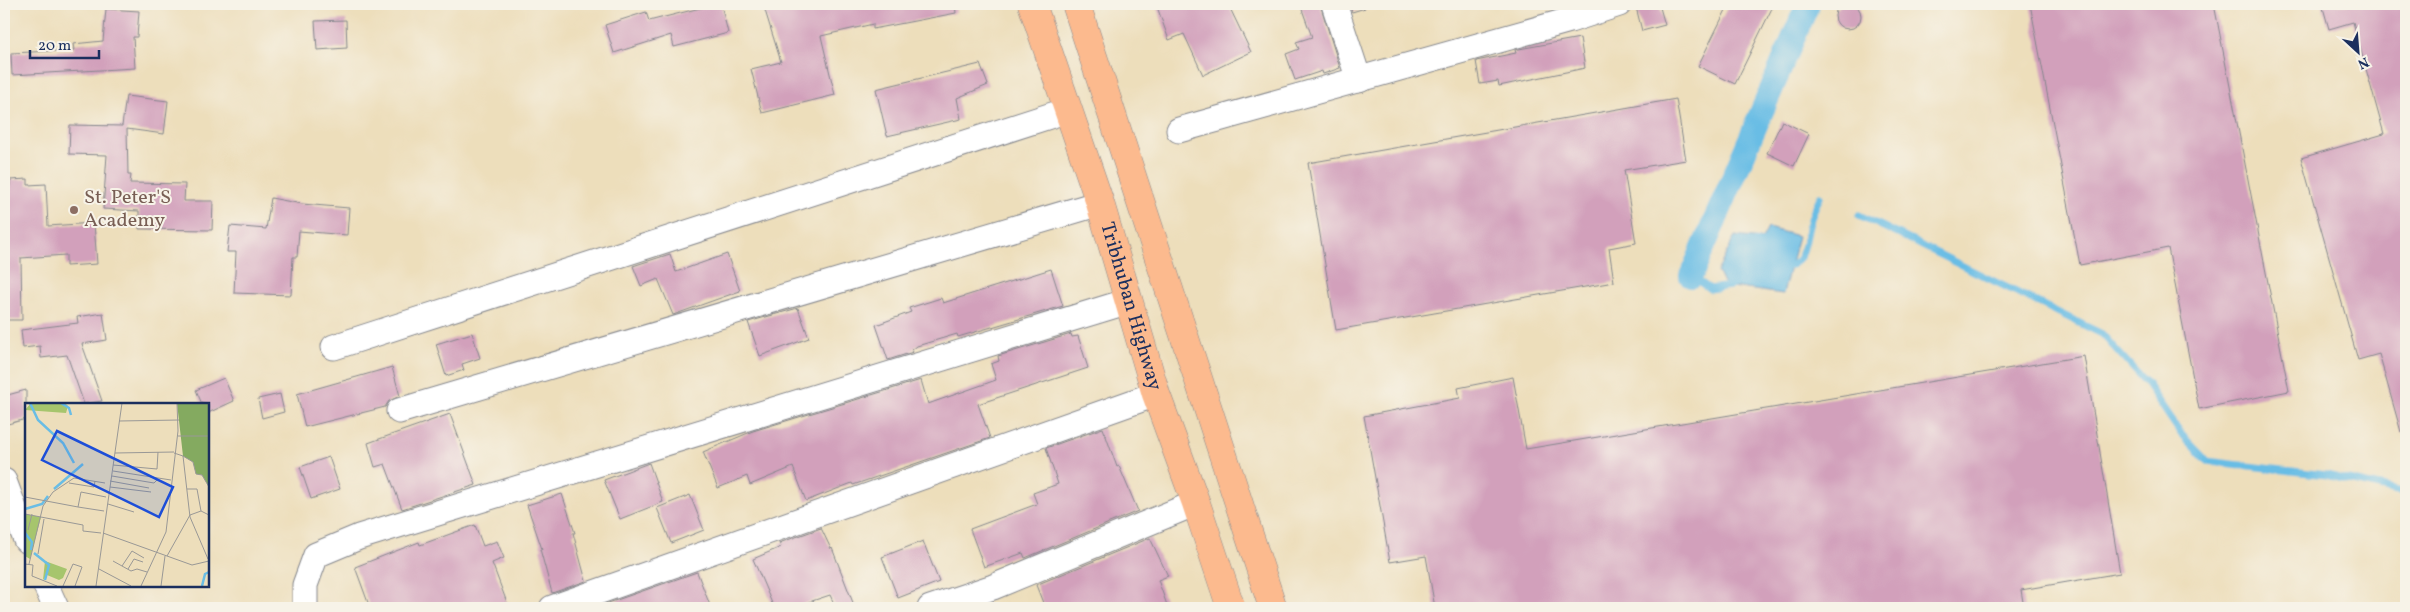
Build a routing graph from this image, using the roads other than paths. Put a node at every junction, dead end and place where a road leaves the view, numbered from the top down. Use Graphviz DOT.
graph roads {
  1 [pos="1032,4"];
  2 [pos="1076,4"];
  3 [pos="1334,4"];
  4 [pos="1619,4"];
  5 [pos="1359,80"];
  6 [pos="1068,110"];
  7 [pos="1179,130"];
  8 [pos="1100,203"];
  9 [pos="1128,301"];
  10 [pos="334,347"];
  11 [pos="1156,394"];
  12 [pos="399,411"];
  13 [pos="4,481"];
  14 [pos="1196,503"];
  15 [pos="25,537"];
  16 [pos="46,587"];
  17 [pos="56,608"];
  18 [pos="305,608"];
  19 [pos="552,608"];
  20 [pos="930,608"];
  21 [pos="1231,608"];
  22 [pos="1273,608"];
  1 -- 6 [label="highway, Tribhuban Highway"];
  2 -- 22 [label="highway, Tribhuban Highway"];
  3 -- 5 [label="street"];
  4 -- 5 [label="street"];
  5 -- 7 [label="street"];
  6 -- 8 [label="highway, Tribhuban Highway"];
  6 -- 10 [label="street"];
  8 -- 9 [label="highway, Tribhuban Highway"];
  8 -- 12 [label="street"];
  9 -- 11 [label="highway, Tribhuban Highway"];
  9 -- 18 [label="street"];
  11 -- 14 [label="highway, Tribhuban Highway"];
  11 -- 19 [label="street"];
  13 -- 15 [label="street"];
  14 -- 20 [label="street"];
  14 -- 21 [label="highway, Tribhuban Highway"];
  16 -- 17 [label="street"];
}
